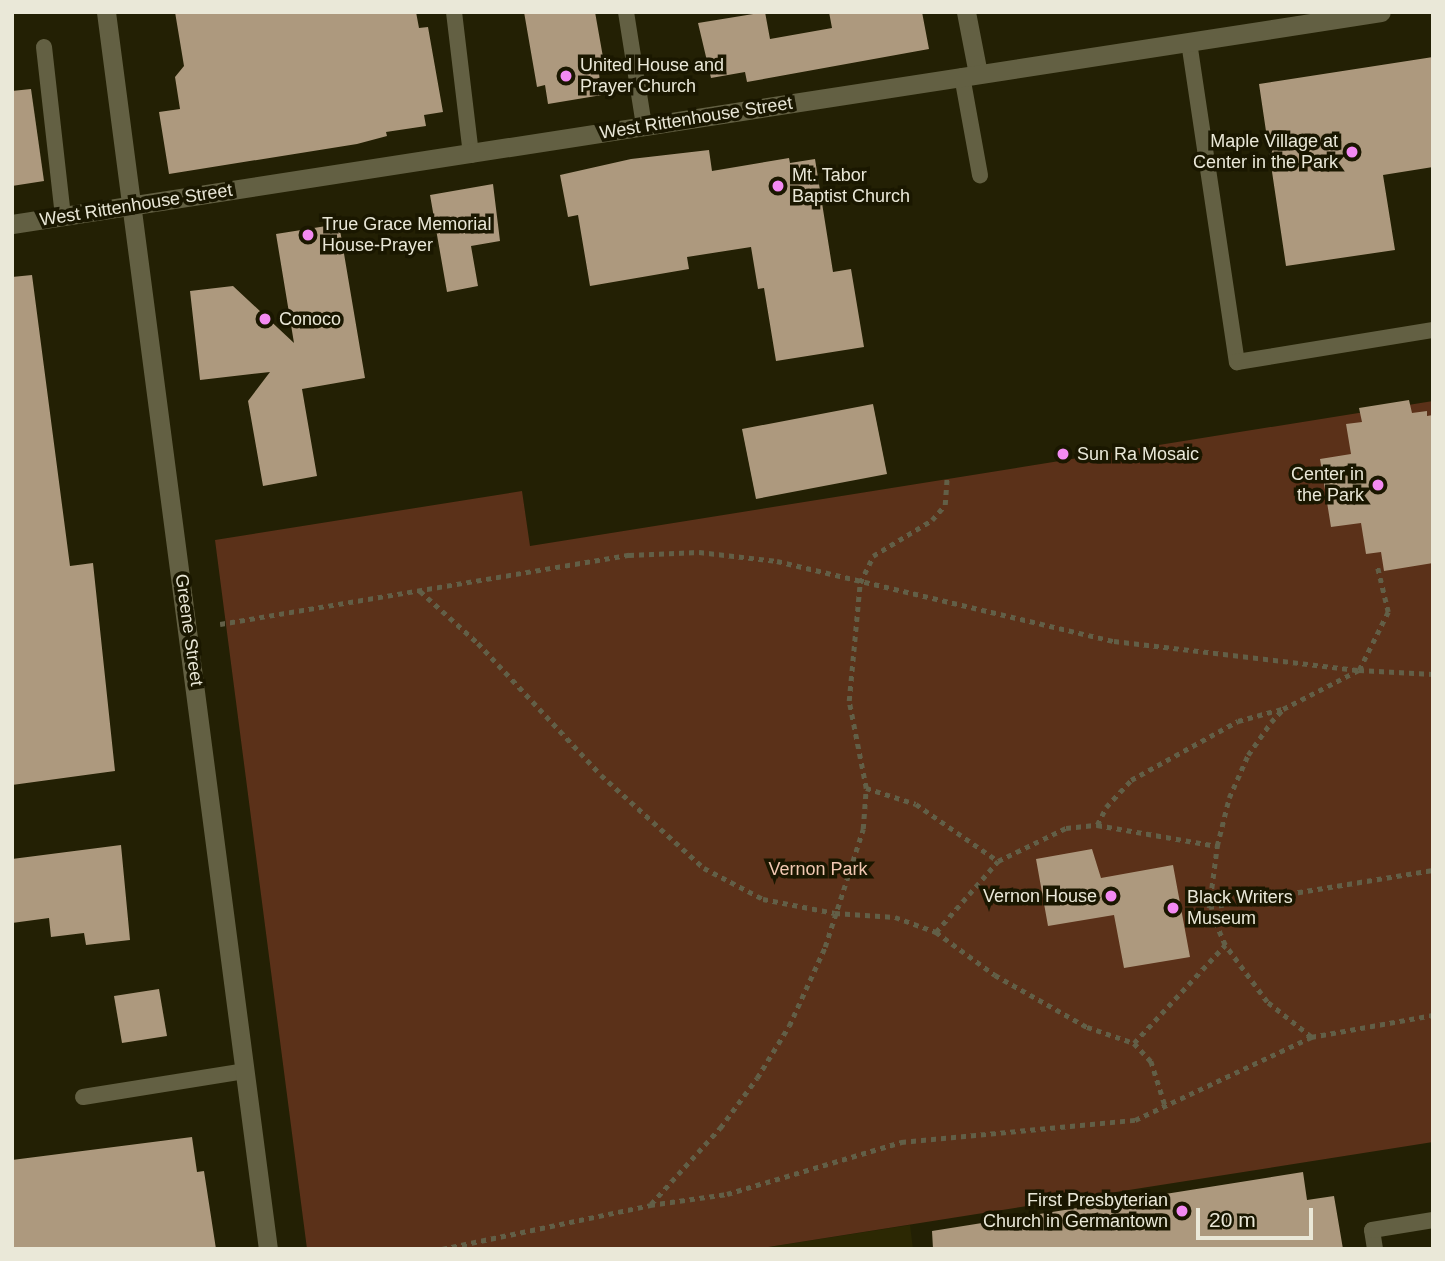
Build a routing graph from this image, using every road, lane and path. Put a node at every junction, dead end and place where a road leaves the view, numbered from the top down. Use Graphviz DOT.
graph roads {
  1 [pos="106,12"];
  2 [pos="454,12"];
  3 [pos="626,12"];
  4 [pos="966,12"];
  5 [pos="1381,12"];
  6 [pos="1189,42"];
  7 [pos="44,47"];
  8 [pos="970,75"];
  9 [pos="644,126"];
  10 [pos="471,155"];
  11 [pos="980,175"];
  12 [pos="131,206"];
  13 [pos="64,216"];
  14 [pos="12,224"];
  15 [pos="1433,330"];
  16 [pos="947,478"];
  17 [pos="1377,566"];
  18 [pos="860,583"];
  19 [pos="419,590"];
  20 [pos="220,624"];
  21 [pos="1359,670"];
  22 [pos="1433,674"];
  23 [pos="1283,709"];
  24 [pos="866,788"];
  25 [pos="1097,825"];
  26 [pos="1217,846"];
  27 [pos="998,861"];
  28 [pos="1433,870"];
  29 [pos="1209,908"];
  30 [pos="835,913"];
  31 [pos="936,932"];
  32 [pos="1225,945"];
  33 [pos="1433,1016"];
  34 [pos="1311,1037"];
  35 [pos="1134,1043"];
  36 [pos="246,1072"];
  37 [pos="83,1097"];
  38 [pos="1165,1105"];
  39 [pos="650,1205"];
  40 [pos="1433,1220"];
  41 [pos="268,1249"];
  42 [pos="442,1249"];
  43 [pos="1375,1249"];
  1 -- 12 [label="street, Greene Street"];
  2 -- 10 [label="lane"];
  3 -- 9 [label="lane"];
  4 -- 8 [label="street"];
  5 -- 6 [label="street, West Rittenhouse Street"];
  6 -- 8 [label="street, West Rittenhouse Street"];
  6 -- 15 [label="lane"];
  7 -- 13 [label="lane"];
  8 -- 9 [label="street, West Rittenhouse Street"];
  8 -- 11 [label="lane"];
  9 -- 10 [label="street, West Rittenhouse Street"];
  10 -- 12 [label="street, West Rittenhouse Street"];
  12 -- 13 [label="street, West Rittenhouse Street"];
  12 -- 36 [label="street, Greene Street"];
  13 -- 14 [label="street, West Rittenhouse Street"];
  16 -- 18 [label="path"];
  17 -- 21 [label="path"];
  18 -- 19 [label="path"];
  18 -- 21 [label="path"];
  18 -- 24 [label="path"];
  19 -- 20 [label="path"];
  19 -- 30 [label="path"];
  21 -- 22 [label="path"];
  21 -- 23 [label="path"];
  23 -- 25 [label="path"];
  23 -- 26 [label="path"];
  24 -- 27 [label="path"];
  24 -- 30 [label="path"];
  25 -- 26 [label="path"];
  25 -- 27 [label="path"];
  26 -- 29 [label="path"];
  27 -- 31 [label="path"];
  28 -- 29 [label="path"];
  29 -- 32 [label="path"];
  30 -- 31 [label="path"];
  30 -- 39 [label="path"];
  31 -- 35 [label="path"];
  32 -- 34 [label="path"];
  32 -- 35 [label="path"];
  33 -- 34 [label="path"];
  34 -- 38 [label="path"];
  35 -- 38 [label="path"];
  36 -- 37 [label="lane"];
  36 -- 41 [label="street, Greene Street"];
  38 -- 39 [label="path"];
  39 -- 42 [label="path"];
  40 -- 43 [label="lane"];
}
